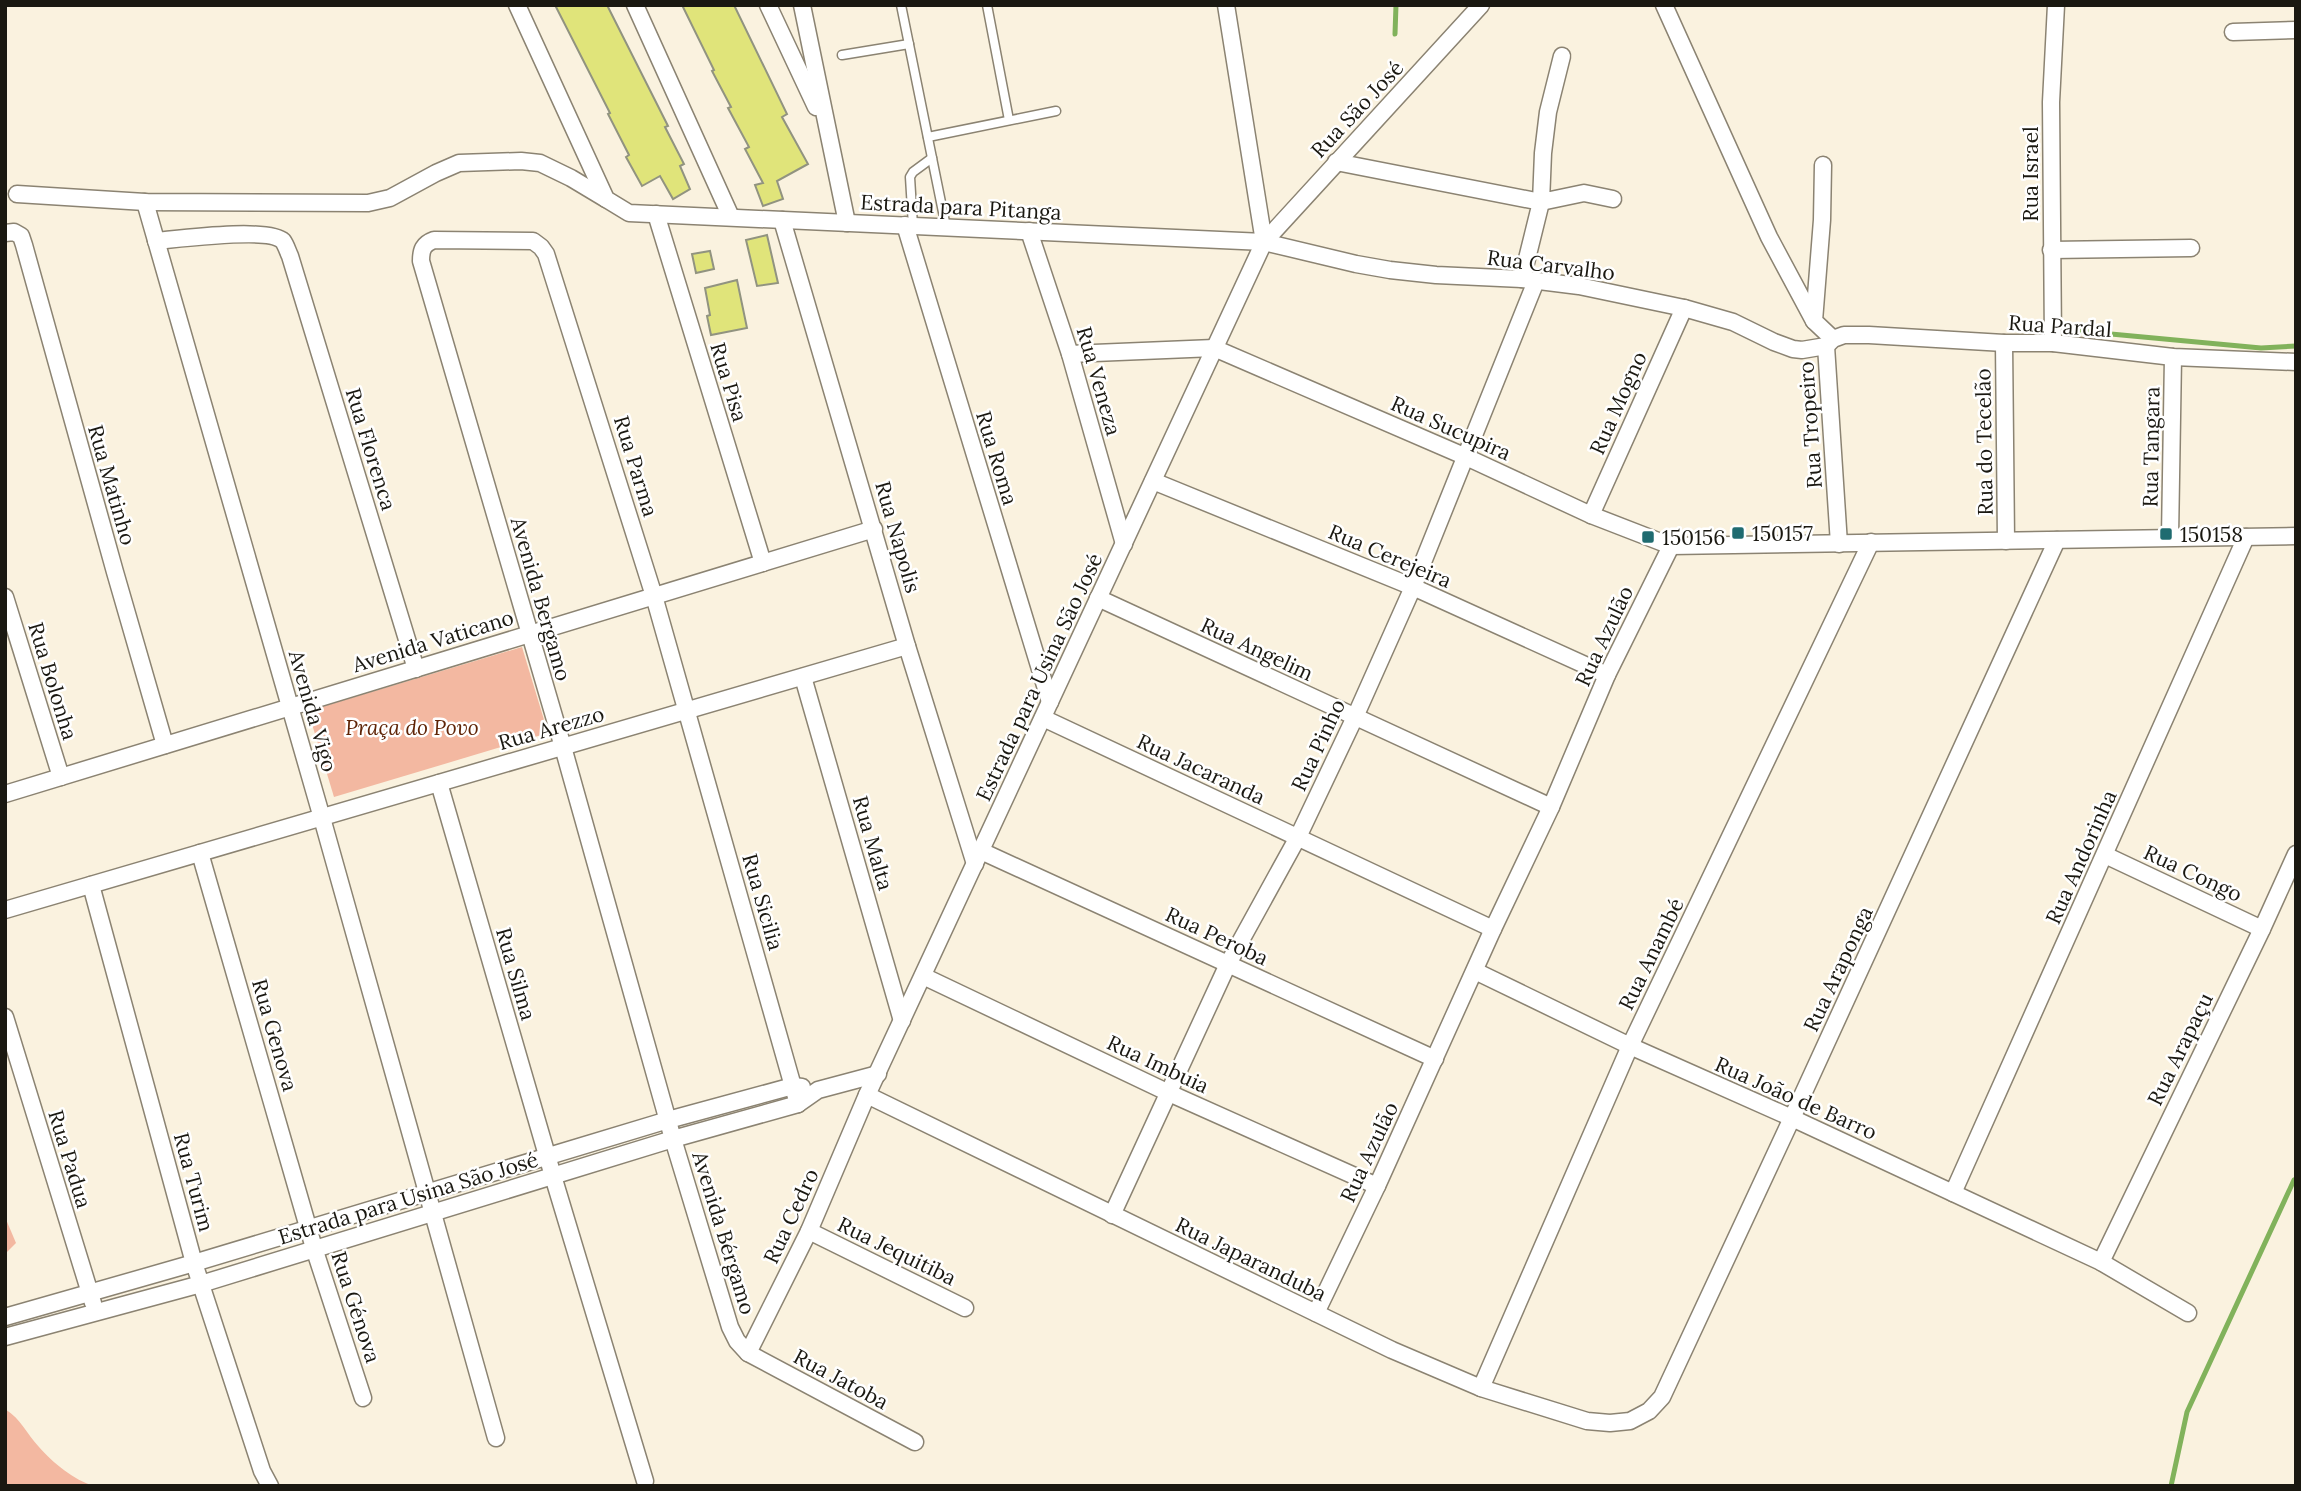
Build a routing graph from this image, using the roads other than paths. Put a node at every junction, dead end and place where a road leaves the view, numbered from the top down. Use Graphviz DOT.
graph roads {
  1 [pos="517,5"];
  2 [pos="635,5"];
  3 [pos="768,5"];
  4 [pos="802,5"];
  5 [pos="901,5"];
  6 [pos="987,5"];
  7 [pos="1226,5"];
  8 [pos="1481,5"];
  9 [pos="1664,5"];
  10 [pos="2056,5"];
  11 [pos="2296,30"];
  12 [pos="2233,32"];
  13 [pos="909,44"];
  14 [pos="842,55"];
  15 [pos="1562,56"];
  16 [pos="1056,111"];
  17 [pos="1009,120"];
  18 [pos="827,130"];
  19 [pos="928,137"];
  20 [pos="932,158"];
  21 [pos="1336,162"];
  22 [pos="1823,165"];
  23 [pos="17,194"];
  24 [pos="606,199"];
  25 [pos="1613,199"];
  26 [pos="145,202"];
  27 [pos="1541,202"];
  28 [pos="656,214"];
  29 [pos="731,218"];
  30 [pos="782,220"];
  31 [pos="847,223"];
  32 [pos="909,226"];
  33 [pos="946,228"];
  34 [pos="1029,231"];
  35 [pos="13,234"];
  36 [pos="156,241"];
  37 [pos="1264,242"];
  38 [pos="2191,248"];
  39 [pos="2051,250"];
  40 [pos="421,251"];
  41 [pos="1529,280"];
  42 [pos="1684,308"];
  43 [pos="1814,321"];
  44 [pos="1829,342"];
  45 [pos="2004,343"];
  46 [pos="2053,343"];
  47 [pos="1214,348"];
  48 [pos="1070,354"];
  49 [pos="2173,357"];
  50 [pos="2296,362"];
  51 [pos="1464,456"];
  52 [pos="1153,481"];
  53 [pos="1591,515"];
  54 [pos="874,529"];
  55 [pos="2296,536"];
  56 [pos="2170,537"];
  57 [pos="2246,537"];
  58 [pos="2057,540"];
  59 [pos="2006,541"];
  60 [pos="1871,542"];
  61 [pos="1124,544"];
  62 [pos="1839,544"];
  63 [pos="1671,546"];
  64 [pos="763,563"];
  65 [pos="1413,587"];
  66 [pos="654,596"];
  67 [pos="5,597"];
  68 [pos="1098,598"];
  69 [pos="529,634"];
  70 [pos="907,646"];
  71 [pos="416,669"];
  72 [pos="1607,675"];
  73 [pos="803,677"];
  74 [pos="1050,702"];
  75 [pos="289,707"];
  76 [pos="688,710"];
  77 [pos="1355,717"];
  78 [pos="1043,718"];
  79 [pos="166,745"];
  80 [pos="563,747"];
  81 [pos="61,777"];
  82 [pos="439,783"];
  83 [pos="5,794"];
  84 [pos="1551,807"];
  85 [pos="322,818"];
  86 [pos="1298,837"];
  87 [pos="200,853"];
  88 [pos="2296,854"];
  89 [pos="2105,855"];
  90 [pos="978,858"];
  91 [pos="91,885"];
  92 [pos="5,910"];
  93 [pos="1493,929"];
  94 [pos="2262,929"];
  95 [pos="1228,964"];
  96 [pos="1475,971"];
  97 [pos="923,976"];
  98 [pos="5,1017"];
  99 [pos="902,1021"];
  100 [pos="1630,1046"];
  101 [pos="1435,1059"];
  102 [pos="878,1074"];
  103 [pos="793,1086"];
  104 [pos="818,1090"];
  105 [pos="1169,1093"];
  106 [pos="867,1095"];
  107 [pos="798,1104"];
  108 [pos="1792,1118"];
  109 [pos="668,1120"];
  110 [pos="673,1139"];
  111 [pos="547,1157"];
  112 [pos="553,1176"];
  113 [pos="1377,1185"];
  114 [pos="426,1193"];
  115 [pos="1953,1193"];
  116 [pos="433,1213"];
  117 [pos="1112,1215"];
  118 [pos="309,1228"];
  119 [pos="809,1231"];
  120 [pos="314,1248"];
  121 [pos="2101,1262"];
  122 [pos="194,1263"];
  123 [pos="201,1284"];
  124 [pos="89,1293"];
  125 [pos="965,1308"];
  126 [pos="96,1312"];
  127 [pos="1316,1313"];
  128 [pos="2188,1313"];
  129 [pos="5,1317"];
  130 [pos="5,1337"];
  131 [pos="748,1353"];
  132 [pos="1481,1388"];
  133 [pos="363,1398"];
  134 [pos="1650,1411"];
  135 [pos="496,1438"];
  136 [pos="915,1442"];
  137 [pos="645,1480"];
  138 [pos="271,1486"];
  1 -- 24 [label="street"];
  2 -- 29 [label="street"];
  3 -- 18 [label="street"];
  4 -- 18 [label="street"];
  5 -- 13 [label="lane"];
  6 -- 17 [label="lane"];
  7 -- 37 [label="street"];
  8 -- 21 [label="street, Rua São José"];
  9 -- 43 [label="street, Rua Tropeiro"];
  10 -- 39 [label="street, Rua Israel"];
  11 -- 12 [label="street"];
  13 -- 14 [label="lane"];
  13 -- 19 [label="lane"];
  15 -- 27 [label="street, Rua Pinho"];
  16 -- 17 [label="lane"];
  17 -- 19 [label="lane"];
  18 -- 31 [label="street"];
  19 -- 20 [label="lane"];
  20 -- 32 [label="lane"];
  20 -- 33 [label="lane"];
  21 -- 27 [label="street"];
  21 -- 37 [label="street, Rua São José"];
  22 -- 43 [label="street"];
  23 -- 26 [label="street, Estrada para Pitanga"];
  24 -- 26 [label="street, Estrada para Pitanga"];
  24 -- 28 [label="street, Estrada para Pitanga"];
  25 -- 27 [label="street"];
  26 -- 36 [label="street, Avenida Vigo"];
  27 -- 41 [label="street, Rua Pinho"];
  28 -- 29 [label="street, Estrada para Pitanga"];
  28 -- 64 [label="street, Rua Pisa"];
  29 -- 30 [label="street, Estrada para Pitanga"];
  30 -- 31 [label="street, Estrada para Pitanga"];
  30 -- 54 [label="street, Rua Napolis"];
  31 -- 32 [label="street, Estrada para Pitanga"];
  32 -- 33 [label="street, Estrada para Pitanga"];
  32 -- 74 [label="street, Rua Roma"];
  33 -- 34 [label="street, Estrada para Pitanga"];
  34 -- 37 [label="street, Estrada para Pitanga"];
  34 -- 48 [label="street, Rua Veneza"];
  35 -- 79 [label="street, Rua Matinho"];
  36 -- 71 [label="street, Rua Florenca"];
  36 -- 75 [label="street, Avenida Vigo"];
  37 -- 41 [label="street, Rua Carvalho"];
  37 -- 47 [label="street, Estrada para Usina São José"];
  38 -- 39 [label="street"];
  39 -- 46 [label="street, Rua Israel"];
  40 -- 66 [label="street, Rua Parma"];
  40 -- 69 [label="street, Avenida Bergamo"];
  41 -- 42 [label="street, Rua Carvalho"];
  41 -- 51 [label="street, Rua Pinho"];
  42 -- 44 [label="street, Rua Carvalho"];
  42 -- 53 [label="street, Rua Mogno"];
  43 -- 44 [label="street, Rua Tropeiro"];
  44 -- 45 [label="street, Rua Pardal"];
  44 -- 62 [label="street, Rua Tropeiro"];
  45 -- 46 [label="street, Rua Pardal"];
  45 -- 59 [label="street, Rua do Tecelão"];
  46 -- 49 [label="street, Rua Pardal"];
  47 -- 48 [label="street"];
  47 -- 51 [label="street, Rua Sucupira"];
  47 -- 52 [label="street, Estrada para Usina São José"];
  48 -- 61 [label="street, Rua Veneza"];
  49 -- 50 [label="street, Rua Pardal"];
  49 -- 56 [label="street, Rua Tangara"];
  51 -- 53 [label="street, Rua Sucupira"];
  51 -- 65 [label="street, Rua Pinho"];
  52 -- 61 [label="street, Estrada para Usina São José"];
  52 -- 65 [label="street, Rua Cerejeira"];
  53 -- 63 [label="street, Rua Sucupira"];
  54 -- 64 [label="street, Avenida Vaticano"];
  54 -- 70 [label="street, Rua Napolis"];
  55 -- 57 [label="street"];
  56 -- 57 [label="street"];
  56 -- 58 [label="street"];
  57 -- 89 [label="street, Rua Andorinha"];
  58 -- 59 [label="street"];
  58 -- 108 [label="street, Rua Araponga"];
  59 -- 60 [label="street"];
  60 -- 62 [label="street"];
  60 -- 100 [label="street, Rua Anambé"];
  61 -- 68 [label="street, Estrada para Usina São José"];
  62 -- 63 [label="street"];
  63 -- 72 [label="street, Rua Azulão"];
  64 -- 66 [label="street, Avenida Vaticano"];
  65 -- 72 [label="street, Rua Cerejeira"];
  65 -- 77 [label="street, Rua Pinho"];
  66 -- 69 [label="street, Avenida Vaticano"];
  66 -- 76 [label="street, Rua Parma"];
  67 -- 81 [label="street, Rua Bolonha"];
  68 -- 74 [label="street, Estrada para Usina São José"];
  68 -- 77 [label="street, Rua Angelim"];
  69 -- 71 [label="street, Avenida Vaticano"];
  69 -- 80 [label="street, Avenida Bergamo"];
  70 -- 73 [label="street, Rua Arezzo"];
  70 -- 90 [label="street, Rua Napolis"];
  71 -- 75 [label="street, Avenida Vaticano"];
  72 -- 84 [label="street, Rua Azulão"];
  73 -- 76 [label="street, Rua Arezzo"];
  73 -- 99 [label="street, Rua Malta"];
  74 -- 78 [label="street, Estrada para Usina São José"];
  75 -- 79 [label="street, Avenida Vaticano"];
  75 -- 85 [label="street, Avenida Vigo"];
  76 -- 80 [label="street, Rua Arezzo"];
  76 -- 103 [label="street, Rua Sicilia"];
  77 -- 84 [label="street, Rua Angelim"];
  77 -- 86 [label="street, Rua Pinho"];
  78 -- 86 [label="street, Rua Jacaranda"];
  78 -- 90 [label="street, Estrada para Usina São José"];
  79 -- 81 [label="street, Avenida Vaticano"];
  80 -- 82 [label="street, Rua Arezzo"];
  80 -- 109 [label="street, Avenida Bergamo"];
  81 -- 83 [label="street, Avenida Vaticano"];
  82 -- 85 [label="street, Rua Arezzo"];
  82 -- 111 [label="street, Rua Silma"];
  84 -- 93 [label="street, Rua Azulão"];
  85 -- 87 [label="street, Rua Arezzo"];
  85 -- 114 [label="street, Avenida Vigo"];
  86 -- 93 [label="street, Rua Jacaranda"];
  86 -- 95 [label="street, Rua Pinho"];
  87 -- 91 [label="street, Rua Arezzo"];
  87 -- 118 [label="street, Rua Genova"];
  88 -- 94 [label="street, Rua Arapaçu"];
  89 -- 94 [label="street, Rua Congo"];
  89 -- 115 [label="street, Rua Andorinha"];
  90 -- 95 [label="street, Rua Peroba"];
  90 -- 97 [label="street, Estrada para Usina São José"];
  91 -- 92 [label="street, Rua Arezzo"];
  91 -- 122 [label="street, Rua Turim"];
  93 -- 96 [label="street, Rua Azulão"];
  94 -- 121 [label="street, Rua Arapaçu"];
  95 -- 101 [label="street, Rua Peroba"];
  95 -- 105 [label="street, Rua Pinho"];
  96 -- 100 [label="street, Rua João de Barro"];
  96 -- 101 [label="street, Rua Azulão"];
  97 -- 99 [label="street, Estrada para Usina São José"];
  97 -- 105 [label="street, Rua Imbuia"];
  98 -- 124 [label="street, Rua Padua"];
  99 -- 102 [label="street, Estrada para Usina São José"];
  100 -- 108 [label="street, Rua João de Barro"];
  100 -- 132 [label="street, Rua Anambé"];
  101 -- 113 [label="street, Rua Azulão"];
  102 -- 104 [label="street, Estrada para Usina São José"];
  102 -- 106 [label="street"];
  103 -- 104 [label="street, Estrada para Usina São José"];
  103 -- 107 [label="street, Rua Sicilia"];
  103 -- 109 [label="street, Estrada para Usina São José"];
  104 -- 107 [label="street, Estrada para Usina São José"];
  105 -- 113 [label="street, Rua Imbuia"];
  105 -- 117 [label="street, Rua Pinho"];
  106 -- 117 [label="street, Rua Japaranduba"];
  106 -- 119 [label="street, Rua Cedro"];
  107 -- 110 [label="street, Estrada para Usina São José"];
  108 -- 115 [label="street, Rua João de Barro"];
  108 -- 134 [label="street, Rua Araponga"];
  109 -- 110 [label="street, Avenida Bérgamo"];
  109 -- 111 [label="street, Estrada para Usina São José"];
  110 -- 112 [label="street, Estrada para Usina São José"];
  110 -- 131 [label="street, Avenida Bérgamo"];
  111 -- 112 [label="street, Rua Silma"];
  111 -- 114 [label="street, Estrada para Usina São José"];
  112 -- 116 [label="street, Estrada para Usina São José"];
  112 -- 137 [label="street, Rua Silma"];
  113 -- 127 [label="street, Rua Azulão"];
  114 -- 116 [label="street, Avenida Vigo"];
  114 -- 118 [label="street, Estrada para Usina São José"];
  115 -- 121 [label="street, Rua João de Barro"];
  116 -- 120 [label="street, Estrada para Usina São José"];
  116 -- 135 [label="street, Avenida Vigo"];
  117 -- 127 [label="street, Rua Japaranduba"];
  118 -- 120 [label="street, Rua Génova"];
  118 -- 122 [label="street, Estrada para Usina São José"];
  119 -- 125 [label="street, Rua Jequitiba"];
  119 -- 131 [label="street, Rua Cedro"];
  120 -- 123 [label="street, Estrada para Usina São José"];
  120 -- 133 [label="street, Rua Génova"];
  121 -- 128 [label="street, Rua João de Barro"];
  122 -- 123 [label="street, Rua Turim"];
  122 -- 124 [label="street, Estrada para Usina São José"];
  123 -- 126 [label="street, Estrada para Usina São José"];
  123 -- 138 [label="street, Rua Turim"];
  124 -- 126 [label="street, Rua Padua"];
  124 -- 129 [label="street, Estrada para Usina São José"];
  126 -- 130 [label="street, Estrada para Usina São José"];
  127 -- 132 [label="street, Rua Japaranduba"];
  131 -- 136 [label="street, Rua Jatoba"];
  132 -- 134 [label="street, Rua Japaranduba"];
}
